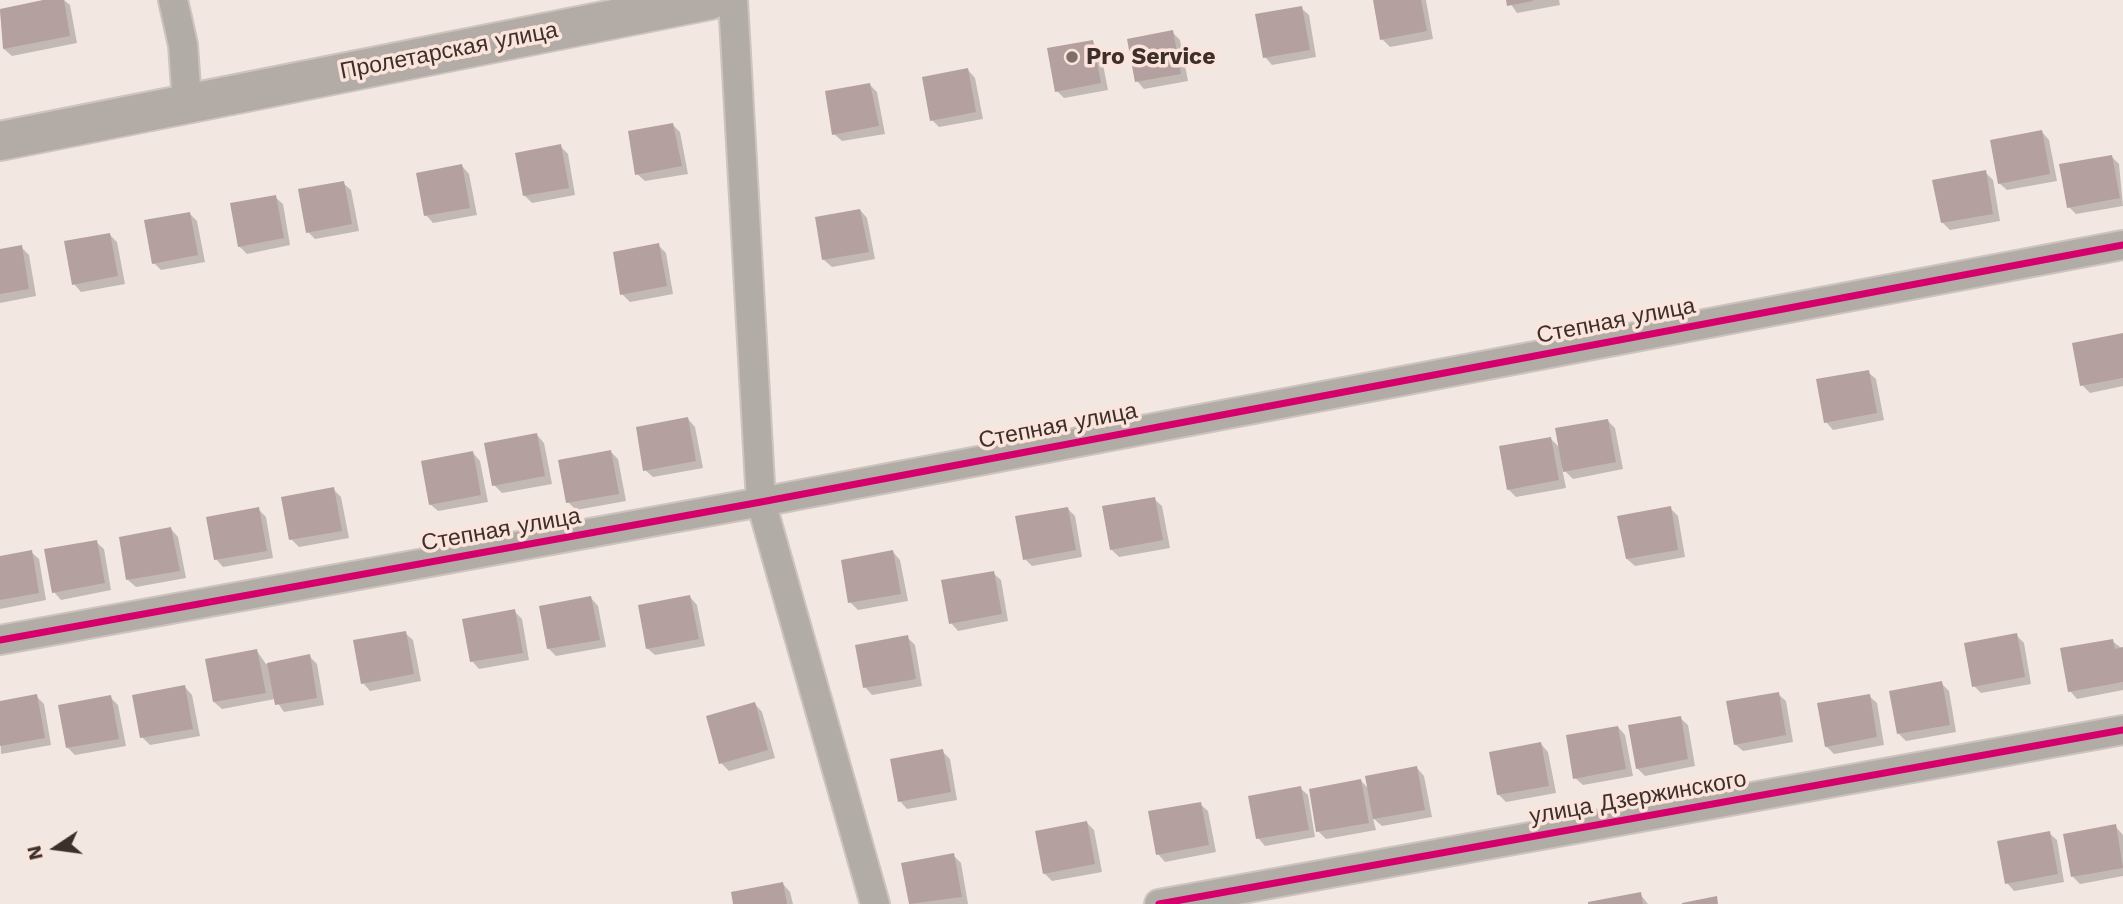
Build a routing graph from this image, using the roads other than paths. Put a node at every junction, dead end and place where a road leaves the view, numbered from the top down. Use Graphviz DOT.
graph roads {
  1 [pos="173,0"];
  2 [pos="710,0"];
  3 [pos="733,0"];
  4 [pos="187,102"];
  5 [pos="0,141"];
  6 [pos="2123,245"];
  7 [pos="761,502"];
  8 [pos="0,640"];
  9 [pos="2123,730"];
  10 [pos="875,904"];
  11 [pos="1159,904"];
  1 -- 4 [label="street"];
  2 -- 4 [label="main road, Пролетарская улица"];
  3 -- 7 [label="street"];
  4 -- 5 [label="main road, Пролетарская улица"];
  6 -- 7 [label="street, Степная улица"];
  7 -- 8 [label="street, Степная улица"];
  7 -- 10 [label="street"];
  9 -- 11 [label="street, улица Дзержинского"];
}
